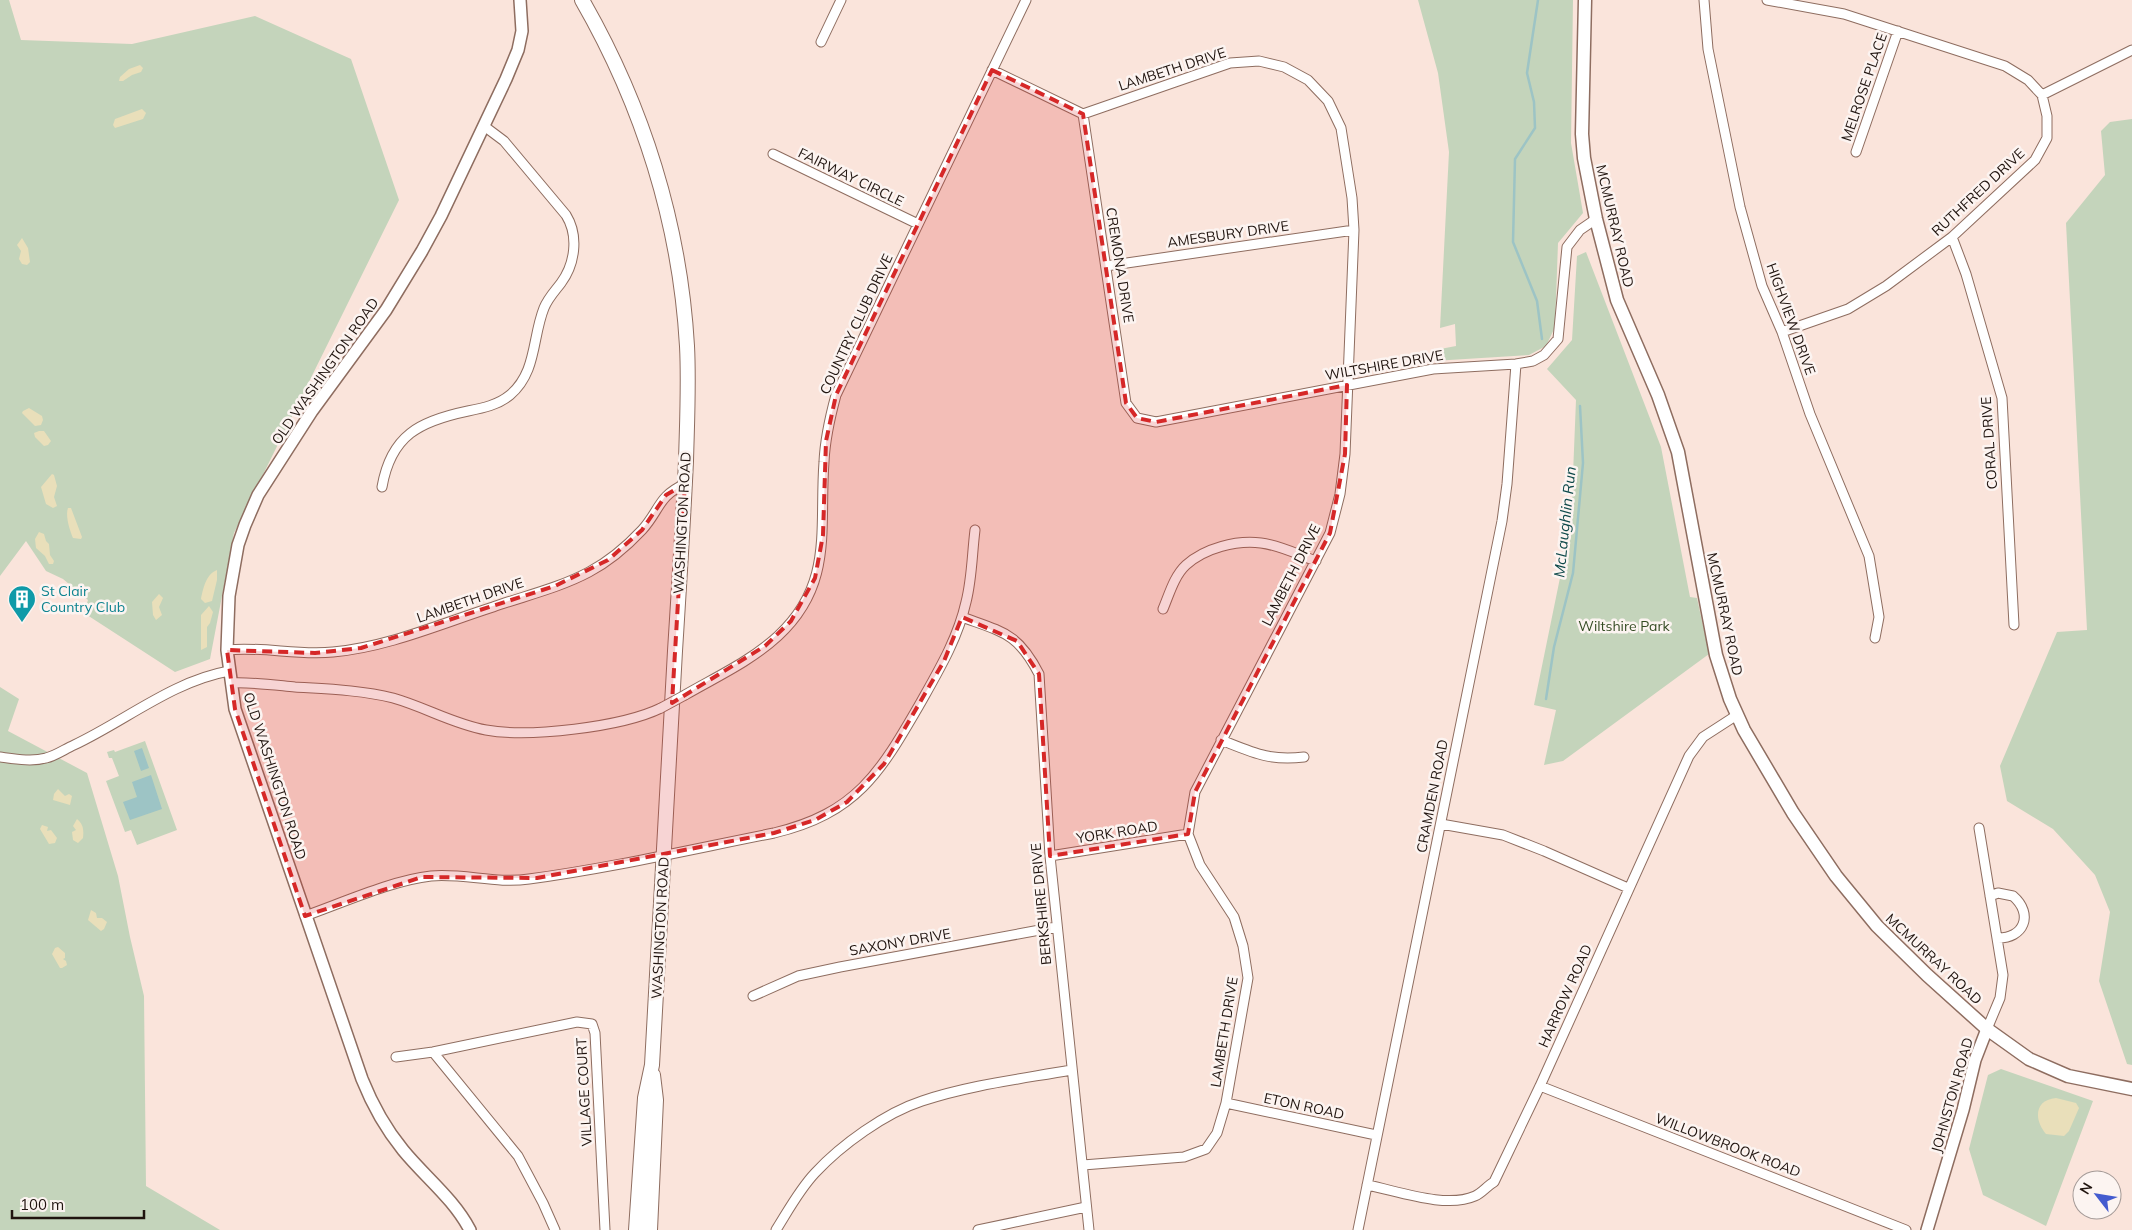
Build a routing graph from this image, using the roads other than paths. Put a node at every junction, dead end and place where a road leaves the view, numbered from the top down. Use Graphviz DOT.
graph roads {
  1 [pos="520,0"];
  2 [pos="582,0"];
  3 [pos="841,0"];
  4 [pos="1026,0"];
  5 [pos="1585,0"];
  6 [pos="1704,0"];
  7 [pos="1767,0"];
  8 [pos="1898,31"];
  9 [pos="821,42"];
  10 [pos="2132,50"];
  11 [pos="992,70"];
  12 [pos="2042,95"];
  13 [pos="1083,114"];
  14 [pos="484,126"];
  15 [pos="1856,152"];
  16 [pos="773,154"];
  17 [pos="1596,220"];
  18 [pos="918,224"];
  19 [pos="1354,230"];
  20 [pos="1952,237"];
  21 [pos="1106,266"];
  22 [pos="1782,332"];
  23 [pos="1516,364"];
  24 [pos="1346,385"];
  25 [pos="1137,418"];
  26 [pos="685,484"];
  27 [pos="382,487"];
  28 [pos="975,530"];
  29 [pos="1316,561"];
  30 [pos="1163,609"];
  31 [pos="962,617"];
  32 [pos="2014,625"];
  33 [pos="1875,638"];
  34 [pos="227,650"];
  35 [pos="229,671"];
  36 [pos="231,683"];
  37 [pos="1737,715"];
  38 [pos="1221,740"];
  39 [pos="1304,757"];
  40 [pos="0,758"];
  41 [pos="1441,824"];
  42 [pos="1979,828"];
  43 [pos="1188,834"];
  44 [pos="664,855"];
  45 [pos="1050,856"];
  46 [pos="1628,888"];
  47 [pos="1990,896"];
  48 [pos="305,916"];
  49 [pos="1056,927"];
  50 [pos="1997,938"];
  51 [pos="752,996"];
  52 [pos="1987,1029"];
  53 [pos="433,1052"];
  54 [pos="396,1057"];
  55 [pos="652,1065"];
  56 [pos="1071,1070"];
  57 [pos="1540,1086"];
  58 [pos="2132,1089"];
  59 [pos="1226,1103"];
  60 [pos="1376,1136"];
  61 [pos="1083,1165"];
  62 [pos="1367,1185"];
  63 [pos="1086,1207"];
  64 [pos="470,1230"];
  65 [pos="555,1230"];
  66 [pos="605,1230"];
  67 [pos="636,1230"];
  68 [pos="650,1230"];
  69 [pos="776,1230"];
  70 [pos="978,1230"];
  71 [pos="1088,1230"];
  72 [pos="1358,1230"];
  73 [pos="1906,1230"];
  74 [pos="1927,1230"];
  1 -- 14 [label="street, OLD WASHINGTON ROAD"];
  2 -- 26 [label="main road, WASHINGTON ROAD"];
  3 -- 9 [label="street"];
  4 -- 11 [label="street, COUNTRY CLUB DRIVE"];
  5 -- 17 [label="main road, MCMURRAY ROAD"];
  6 -- 22 [label="street, HIGHVIEW DRIVE"];
  7 -- 8 [label="street"];
  8 -- 12 [label="street"];
  8 -- 15 [label="street, MELROSE PLACE"];
  10 -- 12 [label="street"];
  11 -- 13 [label="street"];
  11 -- 18 [label="street, COUNTRY CLUB DRIVE"];
  12 -- 20 [label="street, RUTHFRED DRIVE"];
  13 -- 19 [label="street, LAMBETH DRIVE"];
  13 -- 21 [label="street, CREMONA DRIVE"];
  14 -- 27 [label="street"];
  14 -- 34 [label="street, OLD WASHINGTON ROAD"];
  16 -- 18 [label="street, FAIRWAY CIRCLE"];
  17 -- 23 [label="street, WILTSHIRE DRIVE"];
  17 -- 37 [label="main road, MCMURRAY ROAD"];
  18 -- 36 [label="street, COUNTRY CLUB DRIVE, bridge"];
  19 -- 21 [label="street, AMESBURY DRIVE"];
  19 -- 24 [label="street, LAMBETH DRIVE"];
  20 -- 22 [label="street, RUTHFRED DRIVE"];
  20 -- 32 [label="street, CORAL DRIVE"];
  21 -- 25 [label="street, CREMONA DRIVE"];
  22 -- 33 [label="street, HIGHVIEW DRIVE"];
  23 -- 24 [label="street, WILTSHIRE DRIVE"];
  23 -- 41 [label="street, CRAMDEN ROAD"];
  24 -- 25 [label="street, WILTSHIRE DRIVE"];
  24 -- 29 [label="street, LAMBETH DRIVE"];
  26 -- 34 [label="street, LAMBETH DRIVE"];
  26 -- 44 [label="main road, WASHINGTON ROAD"];
  28 -- 31 [label="street"];
  29 -- 30 [label="street"];
  29 -- 38 [label="street, LAMBETH DRIVE"];
  31 -- 44 [label="street"];
  31 -- 45 [label="street, BERKSHIRE DRIVE"];
  34 -- 35 [label="street, OLD WASHINGTON ROAD"];
  35 -- 36 [label="street, OLD WASHINGTON ROAD"];
  35 -- 40 [label="street"];
  36 -- 48 [label="street, OLD WASHINGTON ROAD"];
  37 -- 46 [label="street, HARROW ROAD"];
  37 -- 52 [label="main road, MCMURRAY ROAD"];
  38 -- 39 [label="street"];
  38 -- 43 [label="street, LAMBETH DRIVE"];
  41 -- 46 [label="street"];
  41 -- 60 [label="street, CRAMDEN ROAD"];
  42 -- 47 [label="street, JOHNSTON ROAD"];
  43 -- 45 [label="street, YORK ROAD"];
  43 -- 59 [label="street, LAMBETH DRIVE"];
  44 -- 48 [label="street"];
  44 -- 55 [label="main road, WASHINGTON ROAD"];
  45 -- 49 [label="street, BERKSHIRE DRIVE"];
  46 -- 57 [label="street, HARROW ROAD"];
  47 -- 50 [label="street, JOHNSTON ROAD"];
  47 -- 50 [label="street"];
  48 -- 64 [label="street, OLD WASHINGTON ROAD"];
  49 -- 51 [label="street, SAXONY DRIVE"];
  49 -- 56 [label="street, BERKSHIRE DRIVE"];
  50 -- 52 [label="street, JOHNSTON ROAD"];
  52 -- 58 [label="main road, MCMURRAY ROAD"];
  52 -- 74 [label="street, JOHNSTON ROAD"];
  53 -- 54 [label="street, VILLAGE COURT"];
  53 -- 65 [label="street"];
  53 -- 66 [label="street, VILLAGE COURT"];
  55 -- 67 [label="main road, WASHINGTON ROAD"];
  55 -- 68 [label="main road, WASHINGTON ROAD"];
  56 -- 61 [label="street, BERKSHIRE DRIVE"];
  56 -- 69 [label="street"];
  57 -- 62 [label="street, HARROW ROAD"];
  57 -- 73 [label="street, WILLOWBROOK ROAD"];
  59 -- 60 [label="street, ETON ROAD"];
  59 -- 61 [label="street, LAMBETH DRIVE"];
  60 -- 62 [label="street, CRAMDEN ROAD"];
  61 -- 63 [label="street, BERKSHIRE DRIVE"];
  62 -- 72 [label="street, CRAMDEN ROAD"];
  63 -- 70 [label="street"];
  63 -- 71 [label="street, BERKSHIRE DRIVE"];
}
